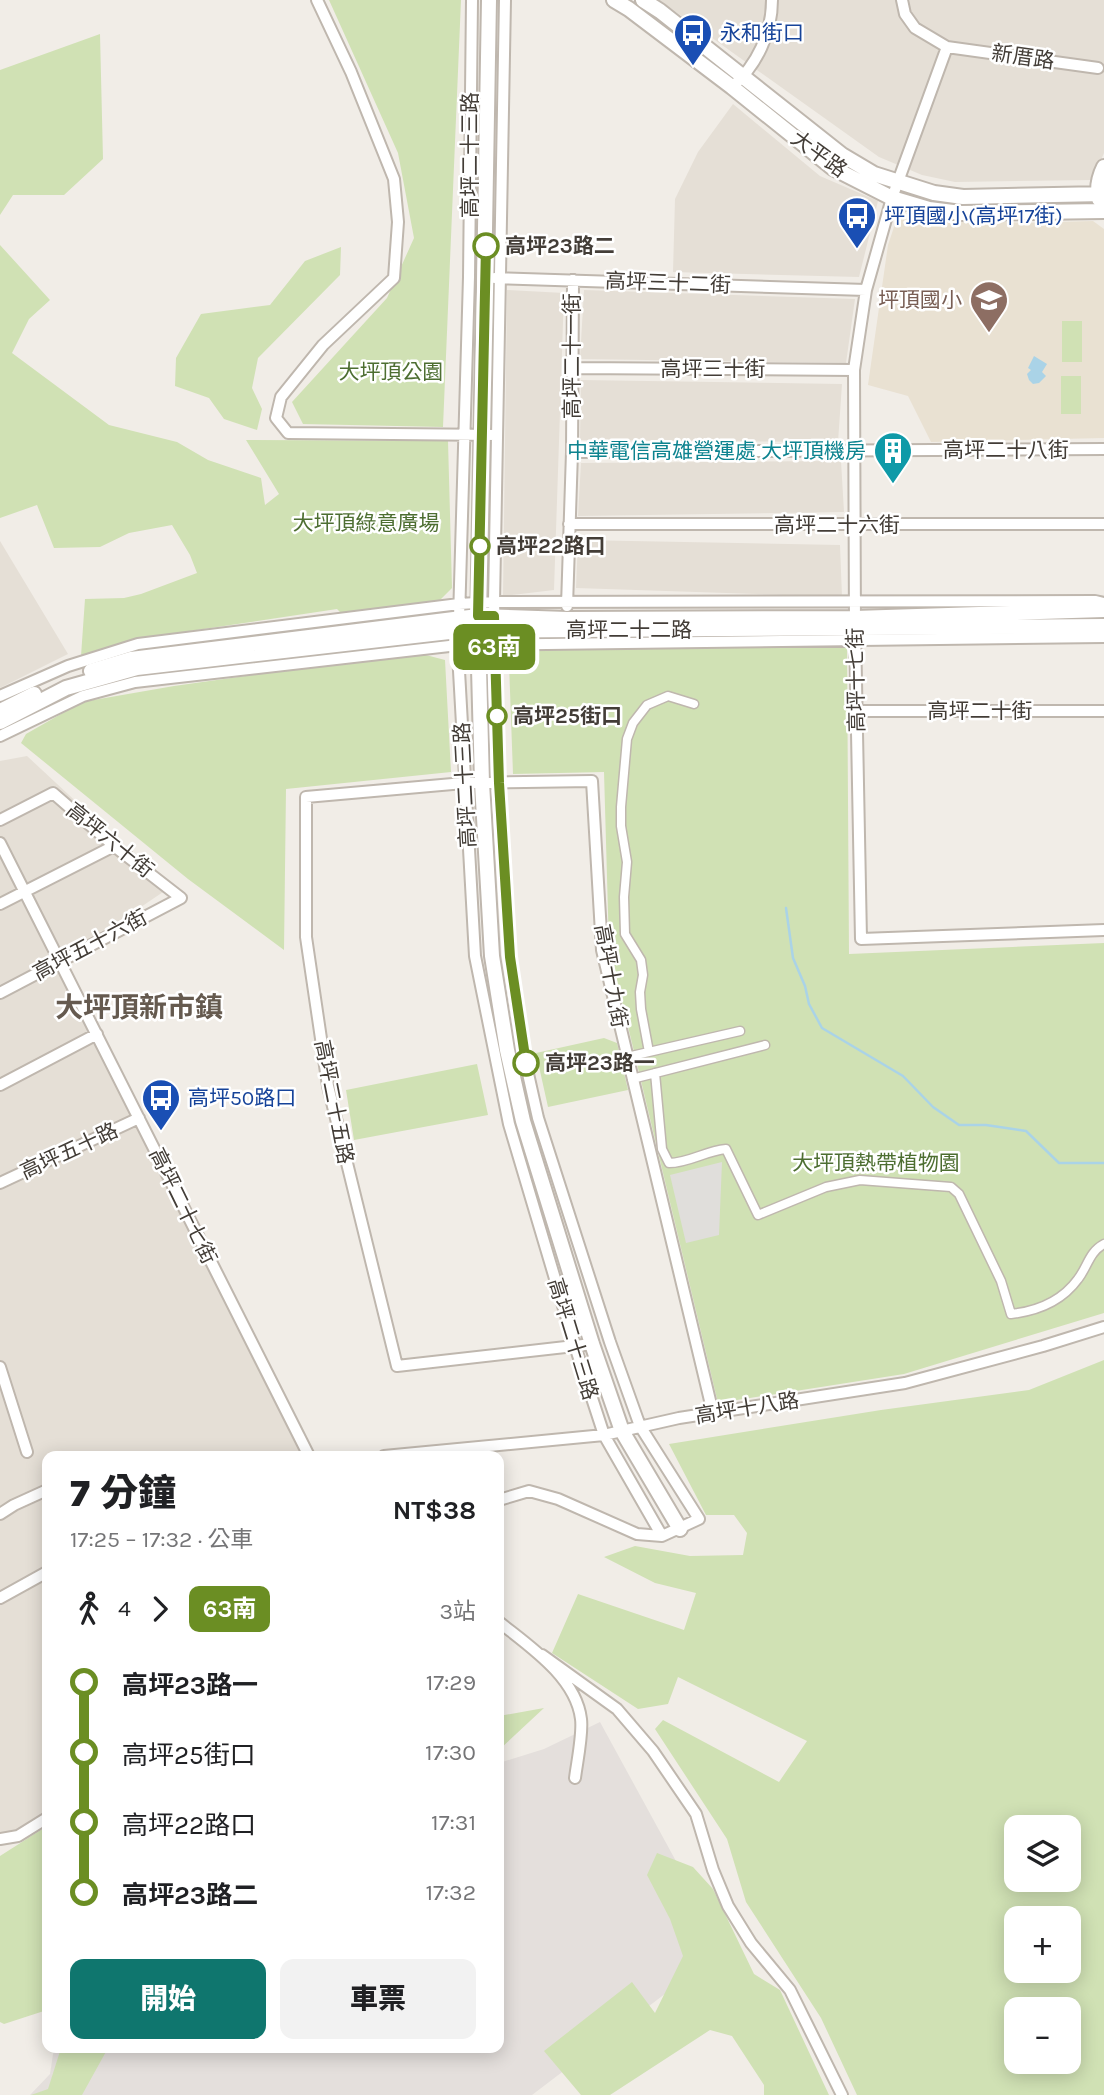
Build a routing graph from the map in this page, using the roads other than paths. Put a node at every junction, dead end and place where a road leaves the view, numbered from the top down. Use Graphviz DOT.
graph roads {
  1 [pos="317,0"];
  2 [pos="472,0"];
  3 [pos="489,0"];
  4 [pos="505,0"];
  5 [pos="614,0"];
  6 [pos="643,0"];
  7 [pos="772,0"];
  8 [pos="902,0"];
  9 [pos="947,47"];
  10 [pos="1098,68"];
  11 [pos="743,77"];
  12 [pos="732,87"];
  13 [pos="1104,167"];
  14 [pos="898,183"];
  15 [pos="1101,193"];
  16 [pos="892,198"];
  17 [pos="1102,211"];
  18 [pos="470,277"];
  19 [pos="492,278"];
  20 [pos="573,280"];
  21 [pos="866,290"];
  22 [pos="572,369"];
  23 [pos="854,370"];
  24 [pos="463,434"];
  25 [pos="490,435"];
  26 [pos="1104,449"];
  27 [pos="854,451"];
  28 [pos="572,452"];
  29 [pos="569,524"];
  30 [pos="1104,524"];
  31 [pos="854,525"];
  32 [pos="855,601"];
  33 [pos="567,602"];
  34 [pos="1104,603"];
  35 [pos="1104,610"];
  36 [pos="478,623"];
  37 [pos="494,623"];
  38 [pos="458,624"];
  39 [pos="1104,626"];
  40 [pos="855,629"];
  41 [pos="567,631"];
  42 [pos="1104,637"];
  43 [pos="0,696"];
  44 [pos="694,704"];
  45 [pos="0,711"];
  46 [pos="856,711"];
  47 [pos="1104,711"];
  48 [pos="0,722"];
  49 [pos="0,736"];
  50 [pos="464,783"];
  51 [pos="482,783"];
  52 [pos="499,783"];
  53 [pos="0,820"];
  54 [pos="0,843"];
  55 [pos="114,846"];
  56 [pos="25,891"];
  57 [pos="181,898"];
  58 [pos="0,904"];
  59 [pos="1104,930"];
  60 [pos="61,961"];
  61 [pos="0,993"];
  62 [pos="740,1031"];
  63 [pos="97,1034"];
  64 [pos="765,1045"];
  65 [pos="649,1052"];
  66 [pos="627,1057"];
  67 [pos="655,1073"];
  68 [pos="632,1079"];
  69 [pos="0,1085"];
  70 [pos="139,1118"];
  71 [pos="0,1183"];
  72 [pos="1104,1244"];
  73 [pos="1104,1327"];
  74 [pos="592,1344"];
  75 [pos="575,1346"];
  76 [pos="0,1367"];
  77 [pos="713,1413"];
  78 [pos="640,1426"];
  79 [pos="622,1431"];
  80 [pos="604,1435"];
  81 [pos="306,1451"];
  82 [pos="436,1451"];
  83 [pos="27,1452"];
  84 [pos="42,1492"];
  85 [pos="504,1498"];
  86 [pos="0,1514"];
  87 [pos="680,1529"];
  88 [pos="663,1536"];
  89 [pos="42,1575"];
  90 [pos="0,1598"];
  91 [pos="504,1626"];
  92 [pos="542,1655"];
  93 [pos="575,1778"];
  94 [pos="42,1821"];
  95 [pos="0,1839"];
  96 [pos="842,2095"];
  1 -- 24 [label="street"];
  2 -- 18 [label="street, 高坪二十三路"];
  3 -- 19 [label="street, 高坪二十三路"];
  4 -- 19 [label="street, 高坪二十三路"];
  5 -- 12 [label="street, 大平路"];
  6 -- 11 [label="street, 大平路"];
  7 -- 11 [label="street"];
  8 -- 9 [label="street, 新厝路"];
  9 -- 10 [label="street, 新厝路"];
  9 -- 14 [label="street"];
  11 -- 12 [label="street"];
  11 -- 14 [label="street, 大平路"];
  12 -- 16 [label="street, 大平路"];
  13 -- 15 [label="street"];
  14 -- 15 [label="street, 大平路"];
  14 -- 16 [label="street, 高坪十七街"];
  15 -- 17 [label="street"];
  16 -- 17 [label="street, 大平路"];
  16 -- 21 [label="street, 高坪十七街"];
  18 -- 19 [label="street, 高坪三十二街"];
  18 -- 24 [label="street, 高坪二十三路"];
  19 -- 20 [label="street, 高坪三十二街"];
  19 -- 25 [label="street, 高坪二十三路"];
  20 -- 21 [label="street, 高坪三十二街"];
  20 -- 22 [label="street, 高坪二十一街"];
  21 -- 23 [label="street, 高坪十七街"];
  22 -- 23 [label="street, 高坪三十街"];
  22 -- 28 [label="street, 高坪二十一街"];
  23 -- 27 [label="street, 高坪十七街"];
  24 -- 25 [label="street"];
  24 -- 38 [label="street, 高坪二十三路"];
  25 -- 36 [label="street, 高坪二十三路"];
  25 -- 37 [label="street, 高坪二十三路"];
  26 -- 27 [label="street, 高坪二十八街"];
  27 -- 28 [label="street, 高坪二十八街"];
  27 -- 31 [label="street, 高坪十七街"];
  28 -- 29 [label="street, 高坪二十一街"];
  29 -- 31 [label="street, 高坪二十六街"];
  29 -- 33 [label="street, 高坪二十一街"];
  30 -- 31 [label="street, 高坪二十六街"];
  31 -- 32 [label="street, 高坪十七街"];
  32 -- 33 [label="street, 高坪二十二路"];
  32 -- 34 [label="street, 高坪二十二路"];
  32 -- 40 [label="street, 高坪十七街"];
  33 -- 37 [label="street, 高坪二十二路"];
  33 -- 41 [label="street, 高坪二十一街"];
  35 -- 40 [label="street, 高坪二十二路"];
  36 -- 37 [label="street, 高坪二十二路"];
  36 -- 37 [label="street, 高坪二十二路"];
  36 -- 38 [label="street, 高坪二十二路"];
  36 -- 38 [label="street, 高坪二十二路"];
  36 -- 51 [label="street, 高坪二十三路"];
  37 -- 41 [label="street, 高坪二十二路"];
  37 -- 41 [label="street, 高坪二十二路"];
  37 -- 52 [label="street, 高坪二十三路"];
  38 -- 43 [label="street, 高坪二十二路"];
  38 -- 45 [label="street, 高坪二十二路"];
  38 -- 48 [label="street, 高坪二十二路"];
  38 -- 49 [label="street, 高坪二十二路"];
  38 -- 50 [label="street, 高坪二十三路"];
  39 -- 40 [label="street, 高坪二十二路"];
  40 -- 41 [label="street, 高坪二十二路"];
  40 -- 41 [label="street, 高坪二十二路"];
  40 -- 42 [label="street, 高坪二十二路"];
  40 -- 46 [label="street, 高坪十七街"];
  44 -- 65 [label="street"];
  46 -- 47 [label="street, 高坪二十街"];
  46 -- 59 [label="street, 高坪十七街"];
  50 -- 51 [label="street, 高坪十九街"];
  50 -- 75 [label="street, 高坪二十三路"];
  50 -- 75 [label="street, 高坪二十五路"];
  51 -- 52 [label="street, 高坪十九街"];
  51 -- 74 [label="street, 高坪二十三路"];
  52 -- 66 [label="street, 高坪十九街"];
  52 -- 78 [label="street, 高坪二十三路"];
  53 -- 55 [label="street, 高坪六十街"];
  54 -- 56 [label="street, 高坪二十七街"];
  55 -- 56 [label="street"];
  55 -- 57 [label="street, 高坪六十街"];
  56 -- 58 [label="street"];
  56 -- 60 [label="street, 高坪二十七街"];
  57 -- 60 [label="street, 高坪五十六街"];
  60 -- 61 [label="street, 高坪五十六街"];
  60 -- 63 [label="street, 高坪二十七街"];
  62 -- 65 [label="street"];
  63 -- 69 [label="street"];
  63 -- 70 [label="street, 高坪二十七街"];
  64 -- 67 [label="street"];
  65 -- 66 [label="street"];
  66 -- 68 [label="street, 高坪十九街"];
  67 -- 68 [label="street"];
  67 -- 72 [label="street"];
  68 -- 77 [label="street, 高坪十九街"];
  70 -- 71 [label="street, 高坪五十路"];
  70 -- 81 [label="street, 高坪二十七街"];
  73 -- 77 [label="street, 高坪十八路"];
  74 -- 75 [label="street, 高坪二十五路"];
  74 -- 79 [label="street, 高坪二十三路"];
  75 -- 80 [label="street, 高坪二十三路"];
  76 -- 83 [label="street"];
  77 -- 78 [label="street, 高坪十八路"];
  78 -- 79 [label="street, 高坪十八路"];
  78 -- 87 [label="street, 高坪二十三路"];
  79 -- 80 [label="street, 高坪十八路"];
  79 -- 87 [label="street, 高坪二十三路"];
  80 -- 82 [label="street, 高坪十八路"];
  80 -- 88 [label="street, 高坪二十三路"];
  84 -- 86 [label="street"];
  85 -- 88 [label="street"];
  87 -- 88 [label="street"];
  89 -- 90 [label="street"];
  91 -- 92 [label="street"];
  92 -- 93 [label="street"];
  92 -- 96 [label="street"];
  94 -- 95 [label="street"];
}
